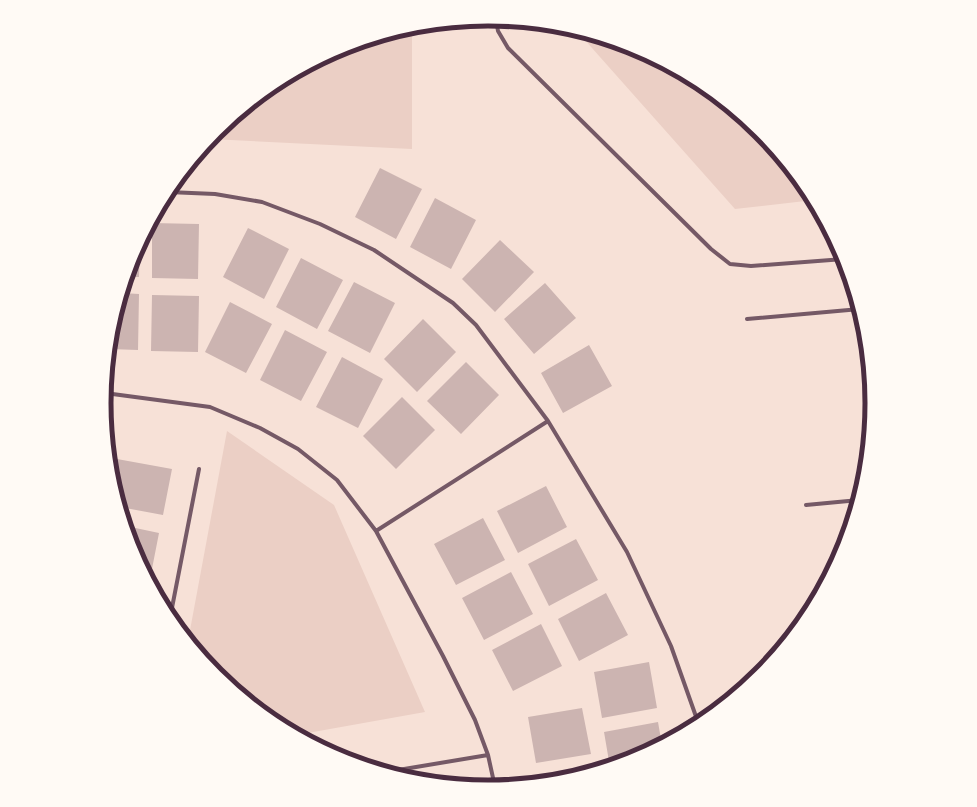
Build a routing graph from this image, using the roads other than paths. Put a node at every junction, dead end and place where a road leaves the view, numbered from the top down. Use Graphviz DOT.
graph roads {
  1 [pos="497,26"];
  2 [pos="176,192"];
  3 [pos="837,260"];
  4 [pos="854,310"];
  5 [pos="747,319"];
  6 [pos="111,394"];
  7 [pos="548,421"];
  8 [pos="199,469"];
  9 [pos="853,501"];
  10 [pos="806,505"];
  11 [pos="376,530"];
  12 [pos="172,608"];
  13 [pos="696,718"];
  14 [pos="488,755"];
  15 [pos="399,770"];
  16 [pos="494,781"];
  1 -- 3 [label="street"];
  2 -- 7 [label="street"];
  4 -- 5 [label="street"];
  6 -- 11 [label="street"];
  7 -- 11 [label="street"];
  7 -- 13 [label="street"];
  8 -- 12 [label="street"];
  9 -- 10 [label="street"];
  11 -- 14 [label="street"];
  14 -- 15 [label="street"];
  14 -- 16 [label="street"];
}
